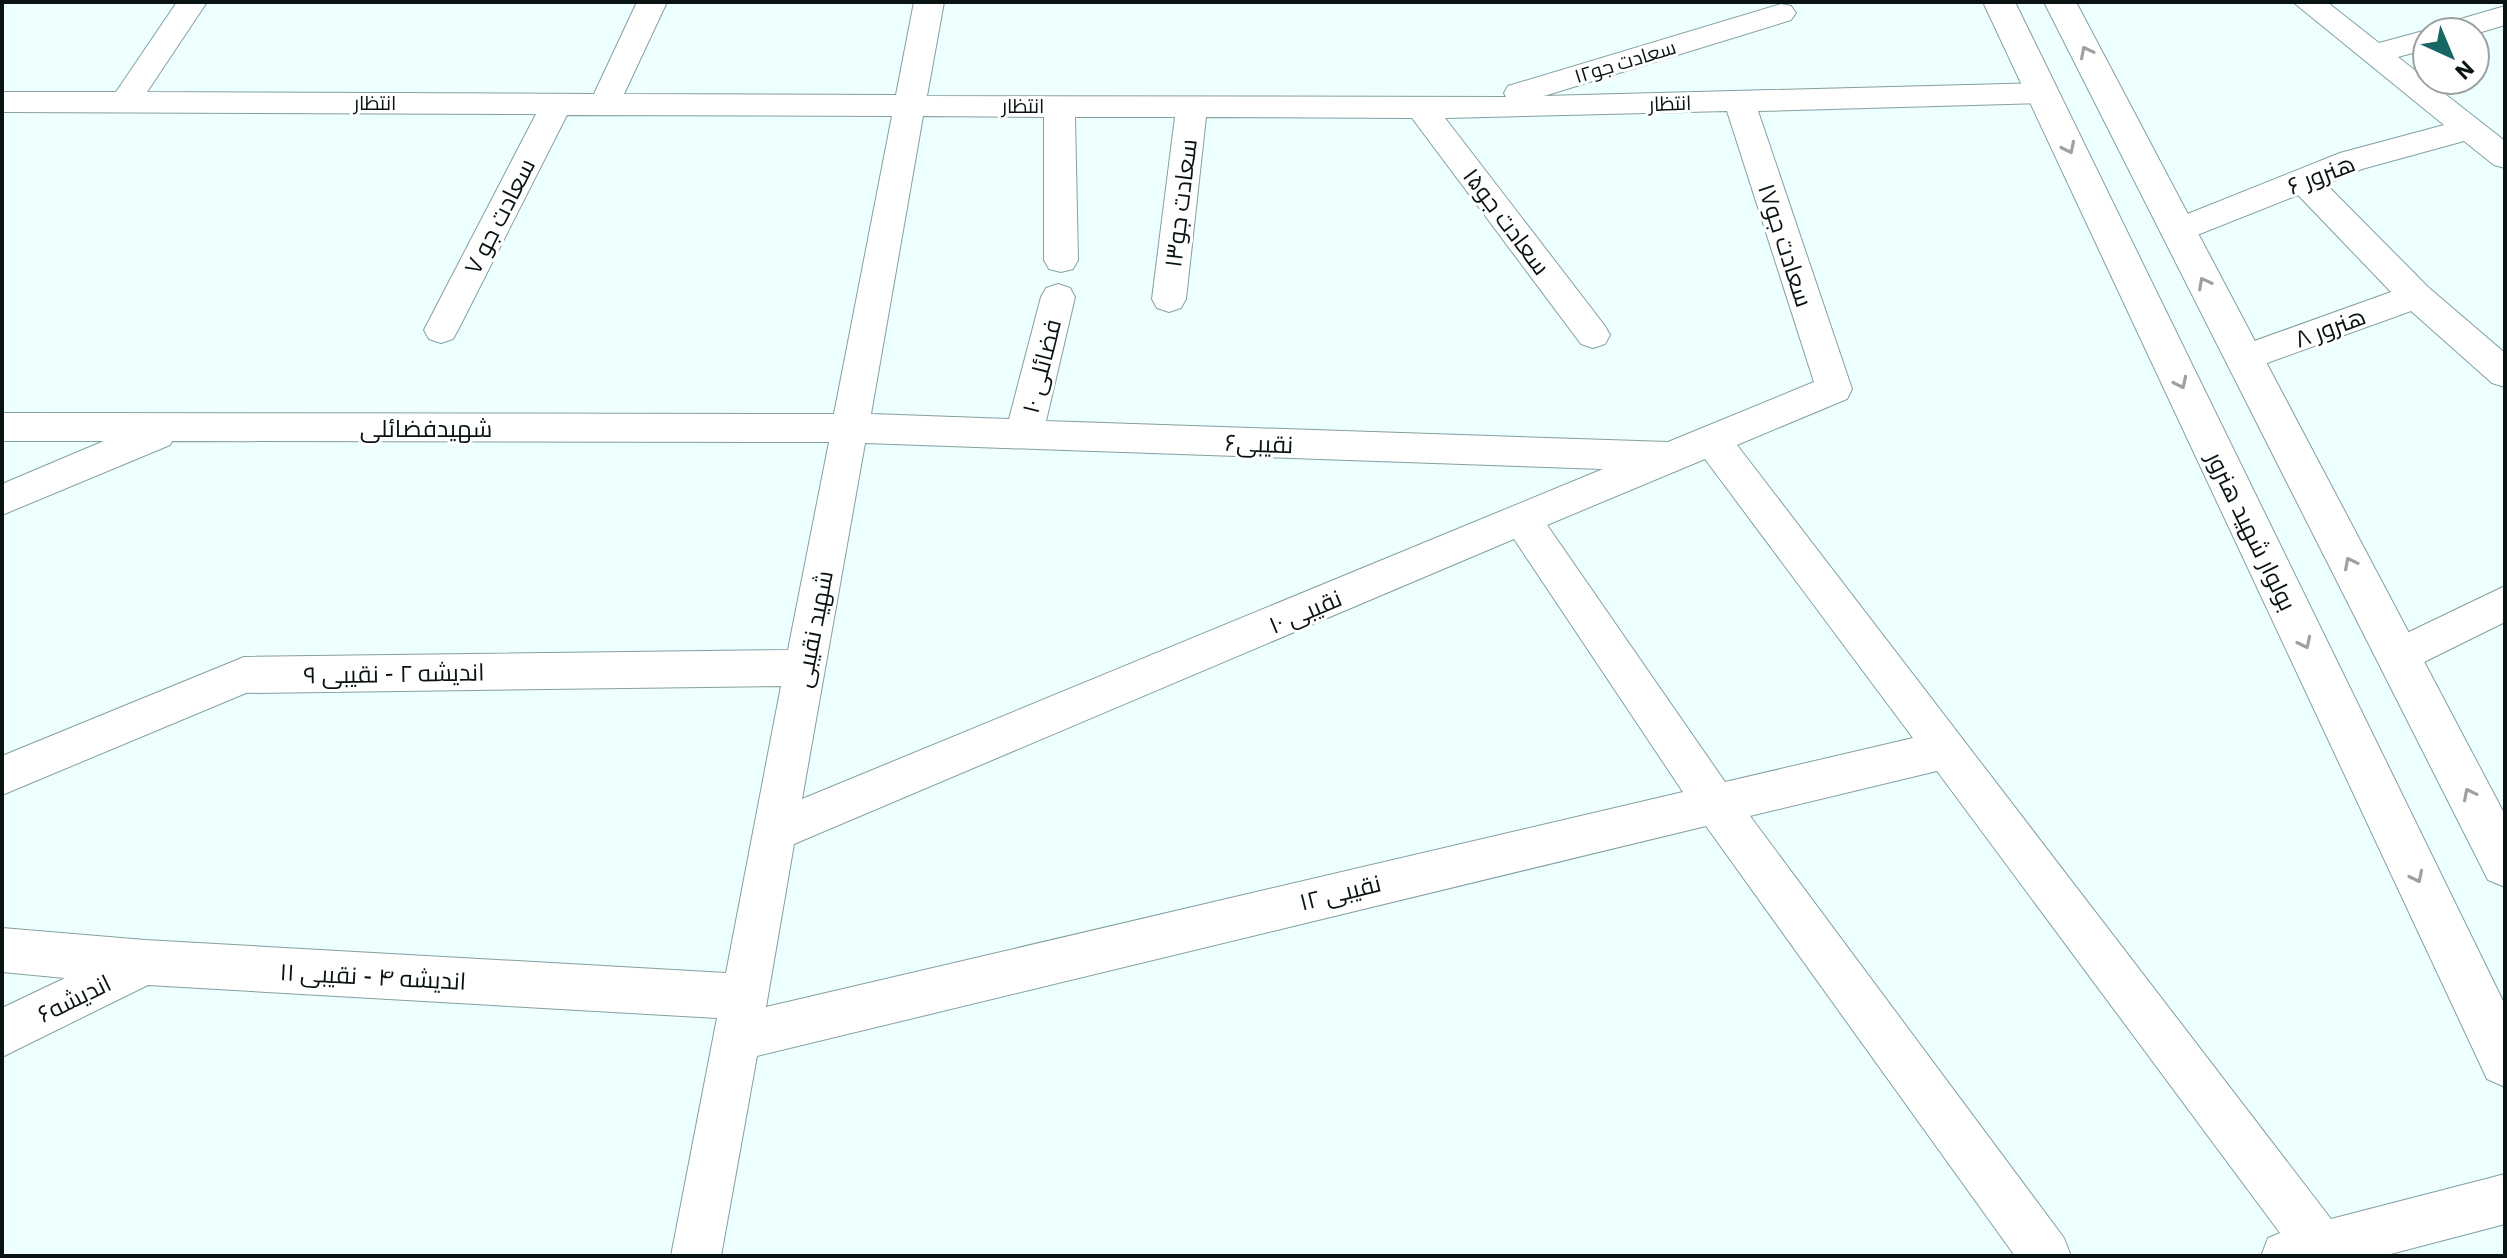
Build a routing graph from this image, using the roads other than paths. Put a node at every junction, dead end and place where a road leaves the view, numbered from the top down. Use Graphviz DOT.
graph roads {
  1 [pos="192,2"];
  2 [pos="652,2"];
  3 [pos="929,2"];
  4 [pos="1999,2"];
  5 [pos="2060,2"];
  6 [pos="2308,2"];
  7 [pos="1781,13"];
  8 [pos="2411,44"];
  9 [pos="2375,54"];
  10 [pos="2043,93"];
  11 [pos="126,101"];
  12 [pos="1739,101"];
  13 [pos="2,102"];
  14 [pos="557,103"];
  15 [pos="605,103"];
  16 [pos="910,104"];
  17 [pos="1059,105"];
  18 [pos="1192,106"];
  19 [pos="1421,108"];
  20 [pos="1469,108"];
  21 [pos="2469,129"];
  22 [pos="2505,157"];
  23 [pos="2304,181"];
  24 [pos="2177,231"];
  25 [pos="1061,260"];
  26 [pos="2416,296"];
  27 [pos="1058,297"];
  28 [pos="1169,299"];
  29 [pos="441,330"];
  30 [pos="1593,335"];
  31 [pos="2244,358"];
  32 [pos="2505,373"];
  33 [pos="1834,389"];
  34 [pos="2,427"];
  35 [pos="176,428"];
  36 [pos="850,428"];
  37 [pos="1024,434"];
  38 [pos="1712,440"];
  39 [pos="2209,441"];
  40 [pos="2287,441"];
  41 [pos="1668,457"];
  42 [pos="2,500"];
  43 [pos="1522,520"];
  44 [pos="2505,603"];
  45 [pos="2398,656"];
  46 [pos="806,668"];
  47 [pos="1943,750"];
  48 [pos="2,776"];
  49 [pos="1714,802"];
  50 [pos="775,831"];
  51 [pos="2505,864"];
  52 [pos="2,950"];
  53 [pos="145,962"];
  54 [pos="741,1017"];
  55 [pos="2,1033"];
  56 [pos="2505,1061"];
  57 [pos="2505,1199"];
  58 [pos="2304,1252"];
  59 [pos="696,1256"];
  60 [pos="2046,1256"];
  1 -- 11 [label="street"];
  2 -- 15 [label="street"];
  3 -- 16 [label="street, شهید نقیبی"];
  4 -- 10 [label="main road, بولوار شهید هنرور"];
  24 -- 5 [label="main road, one-way"];
  6 -- 9 [label="street"];
  7 -- 20 [label="street, سعادت جو۱۲"];
  8 -- 9 [label="street"];
  9 -- 21 [label="street"];
  10 -- 12 [label="street, انتظار"];
  10 -- 39 [label="main road, بولوار شهید هنرور, one-way"];
  11 -- 13 [label="street, انتظار"];
  11 -- 14 [label="street, انتظار"];
  12 -- 20 [label="street, انتظار"];
  12 -- 33 [label="street, سعادت جو۱۷"];
  14 -- 15 [label="street, انتظار"];
  14 -- 29 [label="street, سعادت جو ۷"];
  15 -- 16 [label="street, انتظار"];
  16 -- 17 [label="street, انتظار"];
  16 -- 36 [label="street, شهید نقیبی"];
  17 -- 18 [label="street, انتظار"];
  17 -- 25 [label="street"];
  18 -- 19 [label="street, انتظار"];
  18 -- 28 [label="street, سعادت جو۱۳"];
  19 -- 20 [label="street, انتظار"];
  19 -- 30 [label="street, سعادت جو۱۵"];
  21 -- 22 [label="street"];
  21 -- 23 [label="street, هنرور ۶"];
  23 -- 24 [label="street, هنرور ۶"];
  23 -- 26 [label="street"];
  31 -- 24 [label="main road, one-way"];
  26 -- 31 [label="street, هنرور ۸"];
  26 -- 32 [label="street"];
  27 -- 37 [label="street, فضائلی ۱۰"];
  31 -- 40 [label="main road"];
  33 -- 38 [label="street, نقیبی ۱۰"];
  34 -- 35 [label="street, شهیدفضائلی"];
  35 -- 36 [label="street, شهیدفضائلی"];
  35 -- 42 [label="street"];
  36 -- 37 [label="street, نقیبی۶"];
  36 -- 46 [label="street, شهید نقیبی"];
  37 -- 41 [label="street, نقیبی۶"];
  38 -- 41 [label="street, نقیبی ۱۰"];
  38 -- 47 [label="street"];
  39 -- 40 [label="main road"];
  39 -- 56 [label="main road, بولوار شهید هنرور, one-way"];
  45 -- 40 [label="main road, one-way"];
  41 -- 43 [label="street, نقیبی ۱۰"];
  43 -- 49 [label="street"];
  43 -- 50 [label="street, نقیبی ۱۰"];
  44 -- 45 [label="street"];
  51 -- 45 [label="main road, one-way"];
  46 -- 48 [label="street, اندیشه ۲ - نقیبی ۹"];
  46 -- 50 [label="street, شهید نقیبی"];
  47 -- 49 [label="street, نقیبی ۱۲"];
  47 -- 58 [label="street"];
  49 -- 54 [label="street, نقیبی ۱۲"];
  49 -- 60 [label="street"];
  50 -- 54 [label="street, شهید نقیبی"];
  52 -- 53 [label="street, اندیشه ۴ - نقیبی ۱۱"];
  53 -- 54 [label="street, اندیشه ۴ - نقیبی ۱۱"];
  53 -- 55 [label="street, اندیشه۶"];
  54 -- 59 [label="street, شهید نقیبی"];
  57 -- 58 [label="street"];
}
